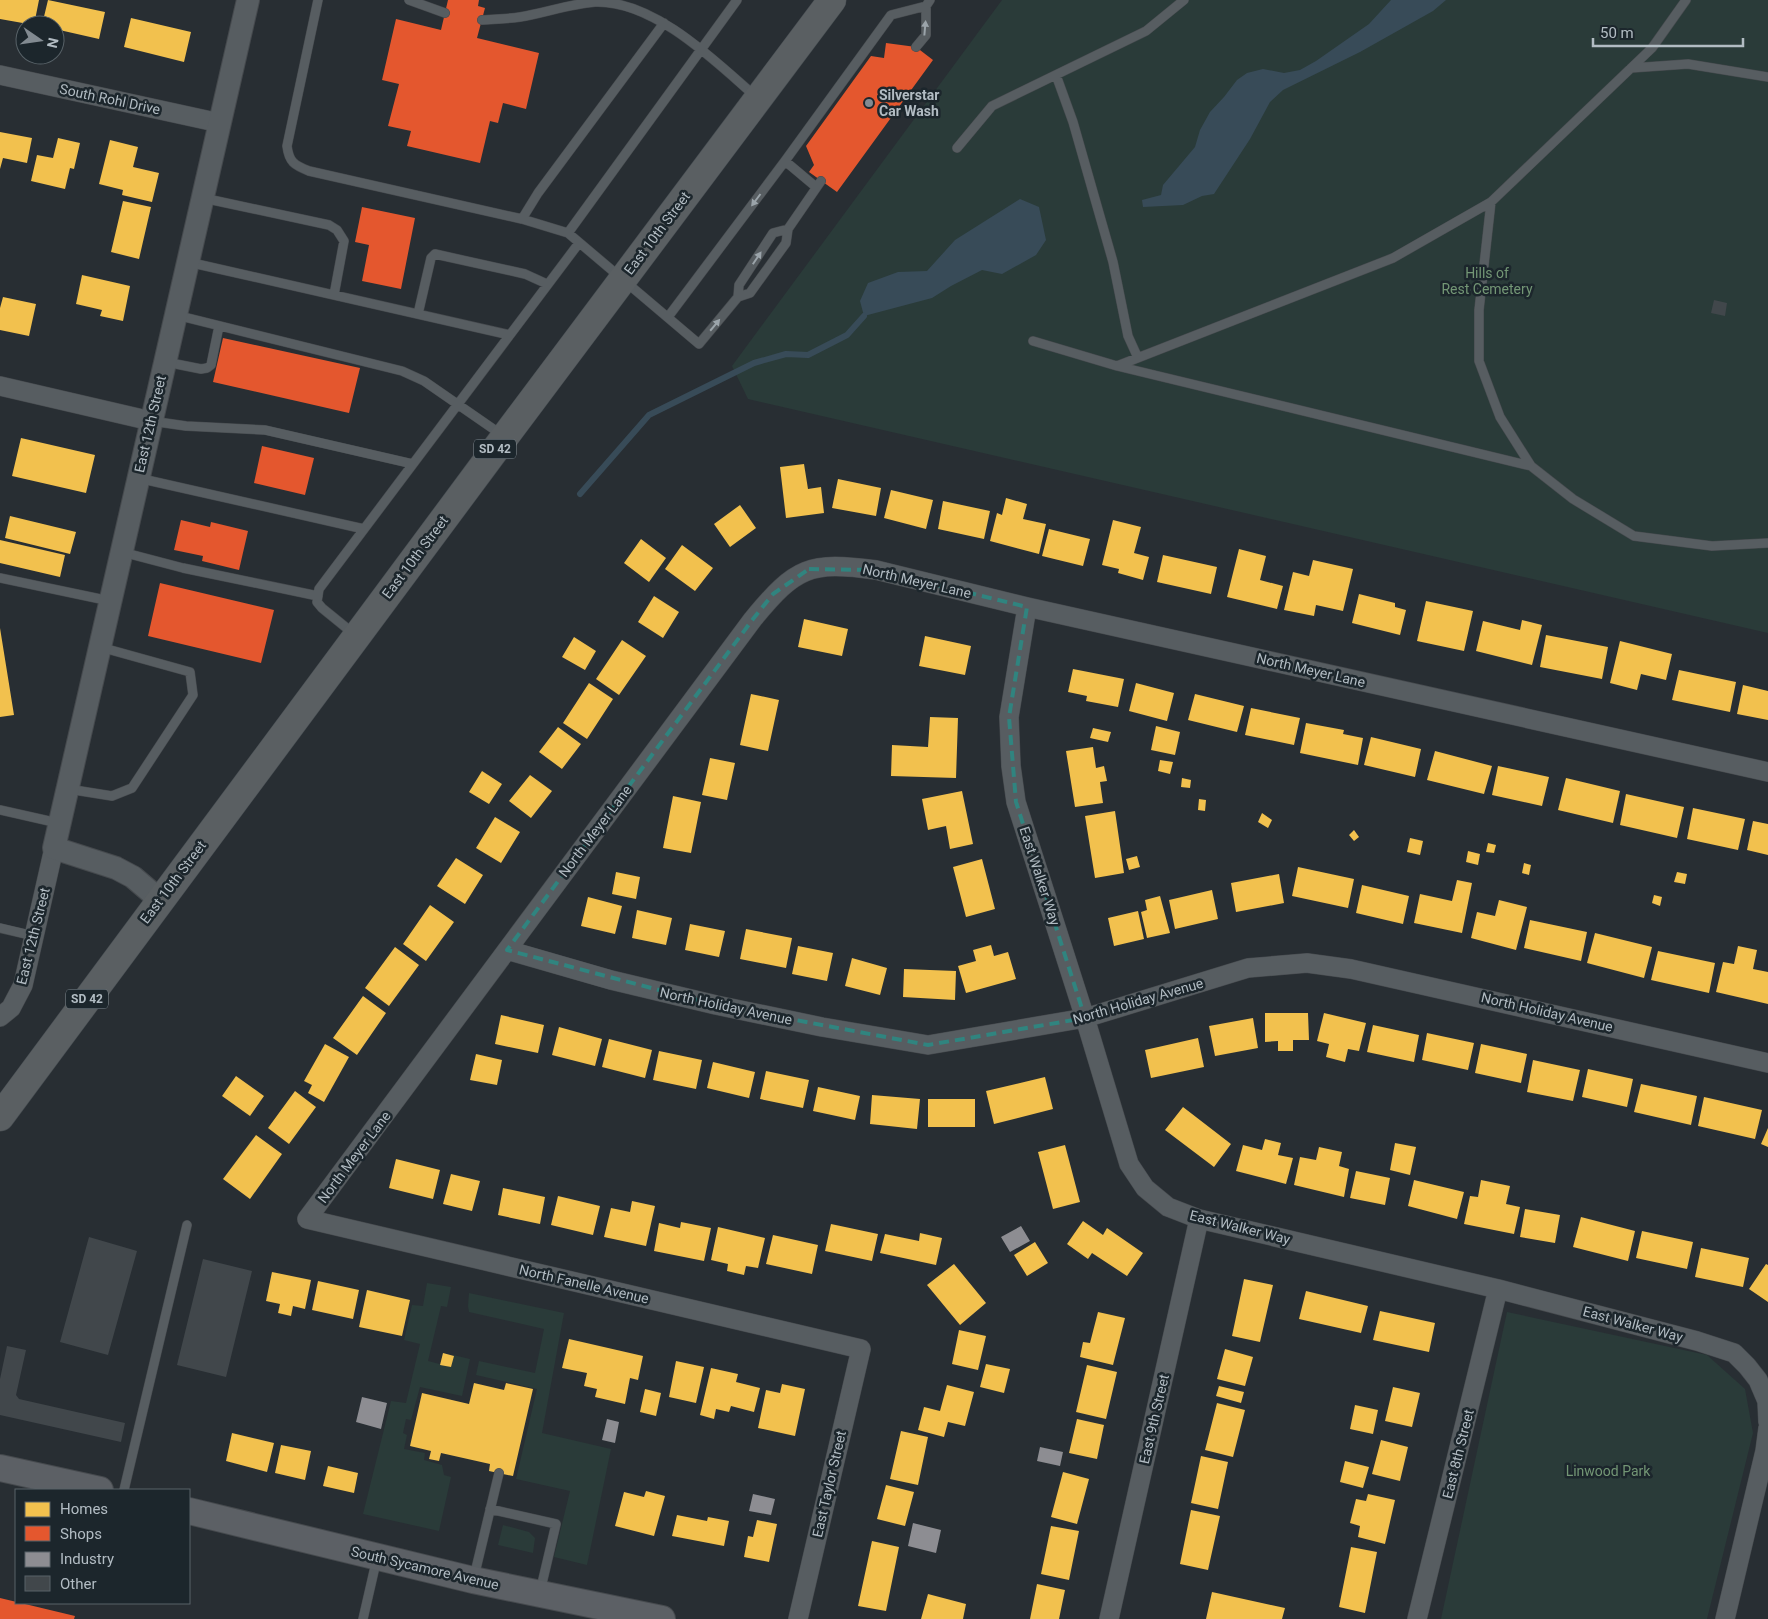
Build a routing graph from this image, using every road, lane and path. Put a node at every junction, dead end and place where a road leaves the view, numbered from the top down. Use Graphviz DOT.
graph roads {
  1 [pos="248,0"];
  2 [pos="318,0"];
  3 [pos="409,0"];
  4 [pos="737,0"];
  5 [pos="832,0"];
  6 [pos="1184,0"];
  7 [pos="1686,0"];
  8 [pos="928,3"];
  9 [pos="445,13"];
  10 [pos="482,20"];
  11 [pos="664,23"];
  12 [pos="916,48"];
  13 [pos="702,49"];
  14 [pos="1631,68"];
  15 [pos="0,75"];
  16 [pos="1056,75"];
  17 [pos="1768,77"];
  18 [pos="758,99"];
  19 [pos="220,123"];
  20 [pos="957,148"];
  21 [pos="785,161"];
  22 [pos="202,198"];
  23 [pos="1491,202"];
  24 [pos="522,218"];
  25 [pos="788,229"];
  26 [pos="568,233"];
  27 [pos="578,242"];
  28 [pos="188,262"];
  29 [pos="622,280"];
  30 [pos="548,284"];
  31 [pos="334,295"];
  32 [pos="738,297"];
  33 [pos="418,314"];
  34 [pos="175,315"];
  35 [pos="668,317"];
  36 [pos="219,326"];
  37 [pos="510,334"];
  38 [pos="1032,341"];
  39 [pos="1138,358"];
  40 [pos="164,362"];
  41 [pos="1117,366"];
  42 [pos="0,386"];
  43 [pos="456,404"];
  44 [pos="151,421"];
  45 [pos="504,437"];
  46 [pos="412,464"];
  47 [pos="1530,466"];
  48 [pos="138,478"];
  49 [pos="364,529"];
  50 [pos="1768,543"];
  51 [pos="121,552"];
  52 [pos="0,578"];
  53 [pos="318,596"];
  54 [pos="110,601"];
  55 [pos="1027,607"];
  56 [pos="356,636"];
  57 [pos="100,647"];
  58 [pos="1768,772"];
  59 [pos="67,789"];
  60 [pos="0,810"];
  61 [pos="59,823"];
  62 [pos="54,848"];
  63 [pos="160,900"];
  64 [pos="0,928"];
  65 [pos="34,936"];
  66 [pos="507,950"];
  67 [pos="0,1017"];
  68 [pos="1085,1018"];
  69 [pos="1768,1063"];
  70 [pos="0,1117"];
  71 [pos="307,1219"];
  72 [pos="1199,1219"];
  73 [pos="186,1225"];
  74 [pos="1498,1289"];
  75 [pos="861,1349"];
  76 [pos="1768,1422"];
  77 [pos="1768,1428"];
  78 [pos="0,1468"];
  79 [pos="499,1473"];
  80 [pos="95,1489"];
  81 [pos="124,1489"];
  82 [pos="490,1509"];
  83 [pos="190,1511"];
  84 [pos="377,1558"];
  85 [pos="473,1580"];
  86 [pos="540,1594"];
  87 [pos="363,1619"];
  88 [pos="662,1619"];
  89 [pos="798,1619"];
  90 [pos="1109,1619"];
  91 [pos="1417,1619"];
  92 [pos="1725,1619"];
  1 -- 19 [label="street, East 12th Street"];
  2 -- 24 [label="lane"];
  3 -- 9 [label="lane"];
  4 -- 13 [label="lane"];
  5 -- 18 [label="main road, East 10th Street / SD 42"];
  6 -- 16 [label="lane"];
  7 -- 14 [label="lane"];
  12 -- 8 [label="lane, one-way"];
  8 -- 21 [label="lane"];
  10 -- 11 [label="lane"];
  11 -- 13 [label="lane"];
  11 -- 24 [label="lane"];
  13 -- 18 [label="lane"];
  13 -- 26 [label="lane"];
  14 -- 17 [label="lane"];
  14 -- 23 [label="lane"];
  15 -- 19 [label="street, South Rohl Drive"];
  16 -- 20 [label="lane"];
  16 -- 39 [label="lane"];
  18 -- 29 [label="main road, East 10th Street / SD 42"];
  19 -- 22 [label="street, East 12th Street"];
  21 -- 25 [label="lane"];
  21 -- 35 [label="lane, one-way"];
  22 -- 28 [label="street, East 12th Street"];
  22 -- 31 [label="lane"];
  23 -- 39 [label="lane"];
  23 -- 47 [label="lane"];
  24 -- 26 [label="lane"];
  25 -- 32 [label="lane"];
  32 -- 25 [label="lane, one-way"];
  26 -- 27 [label="lane"];
  27 -- 29 [label="lane"];
  27 -- 30 [label="lane"];
  28 -- 31 [label="lane"];
  28 -- 34 [label="street, East 12th Street"];
  29 -- 35 [label="lane"];
  29 -- 45 [label="main road, East 10th Street / SD 42"];
  30 -- 33 [label="lane"];
  30 -- 37 [label="lane"];
  31 -- 33 [label="lane"];
  35 -- 32 [label="lane, one-way"];
  33 -- 37 [label="lane"];
  34 -- 36 [label="lane"];
  34 -- 40 [label="street, East 12th Street"];
  36 -- 40 [label="lane"];
  36 -- 43 [label="lane"];
  37 -- 43 [label="lane"];
  38 -- 41 [label="lane"];
  39 -- 41 [label="lane"];
  40 -- 44 [label="street, East 12th Street"];
  41 -- 47 [label="lane"];
  42 -- 44 [label="street"];
  43 -- 45 [label="lane"];
  43 -- 46 [label="lane"];
  44 -- 46 [label="lane"];
  44 -- 48 [label="street, East 12th Street"];
  45 -- 56 [label="main road, East 10th Street / SD 42"];
  46 -- 49 [label="lane"];
  47 -- 50 [label="lane"];
  48 -- 49 [label="lane"];
  48 -- 51 [label="street, East 12th Street"];
  49 -- 53 [label="lane"];
  51 -- 53 [label="lane"];
  51 -- 54 [label="street, East 12th Street"];
  52 -- 54 [label="lane"];
  53 -- 56 [label="lane"];
  54 -- 57 [label="street, East 12th Street"];
  55 -- 58 [label="street, North Meyer Lane"];
  55 -- 66 [label="street, North Meyer Lane"];
  55 -- 68 [label="street, East Walker Way"];
  56 -- 63 [label="main road, East 10th Street / SD 42"];
  57 -- 59 [label="street, East 12th Street"];
  57 -- 59 [label="lane"];
  59 -- 61 [label="street, East 12th Street"];
  60 -- 61 [label="lane"];
  61 -- 62 [label="street, East 12th Street"];
  62 -- 63 [label="street"];
  62 -- 65 [label="street, East 12th Street"];
  63 -- 70 [label="main road, East 10th Street / SD 42"];
  64 -- 65 [label="lane"];
  65 -- 67 [label="street, East 12th Street"];
  66 -- 68 [label="street, North Holiday Avenue"];
  66 -- 71 [label="street, North Meyer Lane"];
  68 -- 69 [label="street, North Holiday Avenue"];
  68 -- 72 [label="street, East Walker Way"];
  71 -- 75 [label="street, North Fanelle Avenue"];
  72 -- 74 [label="street, East Walker Way"];
  72 -- 90 [label="street, East 9th Street"];
  73 -- 81 [label="lane"];
  74 -- 76 [label="street, East Walker Way"];
  74 -- 91 [label="street, East 8th Street"];
  75 -- 89 [label="street, East Taylor Street"];
  77 -- 92 [label="street"];
  78 -- 80 [label="main road"];
  79 -- 82 [label="lane"];
  82 -- 85 [label="lane"];
  82 -- 86 [label="lane"];
  83 -- 84 [label="main road, South Sycamore Avenue"];
  84 -- 85 [label="main road, South Sycamore Avenue"];
  84 -- 87 [label="lane"];
  85 -- 86 [label="main road, South Sycamore Avenue"];
  86 -- 88 [label="main road, South Sycamore Avenue"];
}
